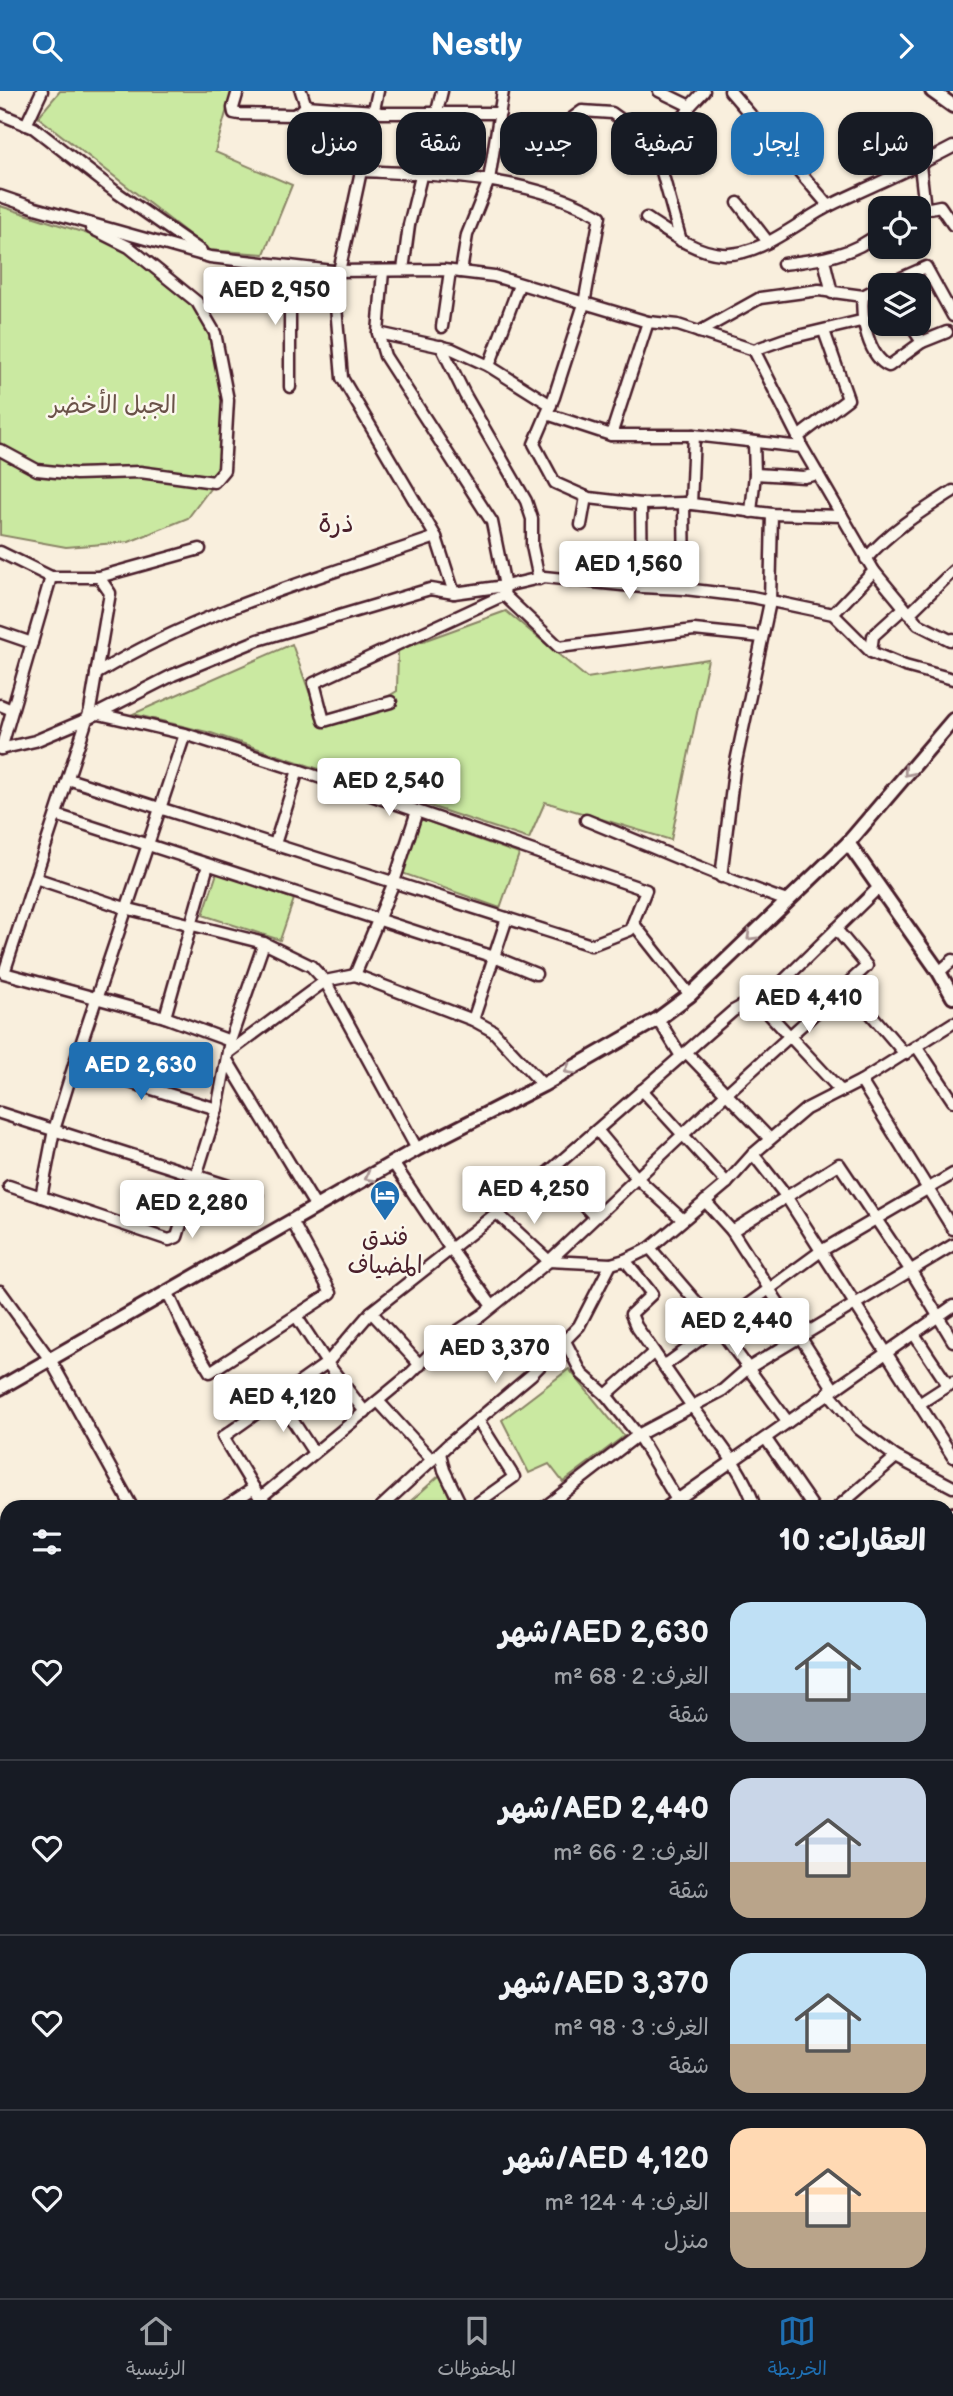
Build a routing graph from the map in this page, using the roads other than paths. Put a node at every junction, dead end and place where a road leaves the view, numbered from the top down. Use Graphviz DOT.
graph roads {
  1 [pos="41,91"];
  2 [pos="239,91"];
  3 [pos="302,91"];
  4 [pos="378,91"];
  5 [pos="442,91"];
  6 [pos="503,91"];
  7 [pos="659,91"];
  8 [pos="704,91"];
  9 [pos="730,91"];
  10 [pos="932,91"];
  11 [pos="306,106"];
  12 [pos="690,106"];
  13 [pos="953,106"];
  14 [pos="374,111"];
  15 [pos="438,112"];
  16 [pos="500,112"];
  17 [pos="687,112"];
  18 [pos="396,113"];
  19 [pos="486,113"];
  20 [pos="500,113"];
  21 [pos="0,114"];
  22 [pos="26,124"];
  23 [pos="953,147"];
  24 [pos="933,158"];
  25 [pos="362,175"];
  26 [pos="421,175"];
  27 [pos="439,175"];
  28 [pos="663,175"];
  29 [pos="898,175"];
  30 [pos="920,175"];
  31 [pos="489,180"];
  32 [pos="0,196"];
  33 [pos="921,196"];
  34 [pos="738,204"];
  35 [pos="829,206"];
  36 [pos="931,208"];
  37 [pos="72,218"];
  38 [pos="646,218"];
  39 [pos="953,225"];
  40 [pos="868,239"];
  41 [pos="681,241"];
  42 [pos="768,242"];
  43 [pos="210,257"];
  44 [pos="824,260"];
  45 [pos="783,264"];
  46 [pos="290,266"];
  47 [pos="403,270"];
  48 [pos="336,271"];
  49 [pos="383,271"];
  50 [pos="456,271"];
  51 [pos="913,273"];
  52 [pos="930,273"];
  53 [pos="931,274"];
  54 [pos="519,285"];
  55 [pos="832,293"];
  56 [pos="868,294"];
  57 [pos="863,296"];
  58 [pos="950,301"];
  59 [pos="584,304"];
  60 [pos="953,316"];
  61 [pos="865,320"];
  62 [pos="648,322"];
  63 [pos="442,327"];
  64 [pos="824,331"];
  65 [pos="699,332"];
  66 [pos="947,332"];
  67 [pos="378,333"];
  68 [pos="918,336"];
  69 [pos="922,342"];
  70 [pos="440,346"];
  71 [pos="754,351"];
  72 [pos="489,366"];
  73 [pos="290,387"];
  74 [pos="549,409"];
  75 [pos="611,435"];
  76 [pos="694,435"];
  77 [pos="754,442"];
  78 [pos="800,442"];
  79 [pos="0,450"];
  80 [pos="755,474"];
  81 [pos="818,474"];
  82 [pos="953,491"];
  83 [pos="586,497"];
  84 [pos="688,503"];
  85 [pos="640,504"];
  86 [pos="751,512"];
  87 [pos="772,514"];
  88 [pos="842,516"];
  89 [pos="581,525"];
  90 [pos="436,537"];
  91 [pos="200,549"];
  92 [pos="0,552"];
  93 [pos="866,559"];
  94 [pos="874,571"];
  95 [pos="953,571"];
  96 [pos="51,577"];
  97 [pos="99,577"];
  98 [pos="539,579"];
  99 [pos="642,587"];
  100 [pos="685,589"];
  101 [pos="504,591"];
  102 [pos="454,593"];
  103 [pos="770,602"];
  104 [pos="907,611"];
  105 [pos="833,614"];
  106 [pos="0,632"];
  107 [pos="762,637"];
  108 [pos="953,639"];
  109 [pos="32,643"];
  110 [pos="871,652"];
  111 [pos="96,674"];
  112 [pos="953,679"];
  113 [pos="391,702"];
  114 [pos="0,705"];
  115 [pos="12,710"];
  116 [pos="99,715"];
  117 [pos="87,719"];
  118 [pos="953,720"];
  119 [pos="185,734"];
  120 [pos="0,749"];
  121 [pos="298,770"];
  122 [pos="68,779"];
  123 [pos="160,807"];
  124 [pos="417,811"];
  125 [pos="56,815"];
  126 [pos="586,820"];
  127 [pos="848,843"];
  128 [pos="275,844"];
  129 [pos="147,845"];
  130 [pos="208,865"];
  131 [pos="721,877"];
  132 [pos="35,878"];
  133 [pos="394,882"];
  134 [pos="878,888"];
  135 [pos="787,901"];
  136 [pos="125,908"];
  137 [pos="507,918"];
  138 [pos="379,920"];
  139 [pos="633,923"];
  140 [pos="191,924"];
  141 [pos="836,929"];
  142 [pos="264,943"];
  143 [pos="494,957"];
  144 [pos="953,960"];
  145 [pos="939,972"];
  146 [pos="536,974"];
  147 [pos="355,975"];
  148 [pos="325,981"];
  149 [pos="781,983"];
  150 [pos="690,995"];
  151 [pos="953,997"];
  152 [pos="96,998"];
  153 [pos="755,999"];
  154 [pos="870,1013"];
  155 [pos="812,1015"];
  156 [pos="165,1017"];
  157 [pos="658,1019"];
  158 [pos="473,1020"];
  159 [pos="953,1023"];
  160 [pos="789,1036"];
  161 [pos="230,1041"];
  162 [pos="917,1047"];
  163 [pos="683,1054"];
  164 [pos="905,1054"];
  165 [pos="228,1057"];
  166 [pos="74,1065"];
  167 [pos="861,1081"];
  168 [pos="543,1085"];
  169 [pos="642,1090"];
  170 [pos="841,1091"];
  171 [pos="726,1094"];
  172 [pos="952,1096"];
  173 [pos="217,1108"];
  174 [pos="0,1113"];
  175 [pos="54,1130"];
  176 [pos="597,1130"];
  177 [pos="683,1135"];
  178 [pos="770,1139"];
  179 [pos="417,1149"];
  180 [pos="753,1154"];
  181 [pos="393,1163"];
  182 [pos="551,1170"];
  183 [pos="953,1174"];
  184 [pos="196,1175"];
  185 [pos="637,1178"];
  186 [pos="727,1183"];
  187 [pos="9,1186"];
  188 [pos="928,1189"];
  189 [pos="257,1195"];
  190 [pos="786,1196"];
  191 [pos="41,1197"];
  192 [pos="705,1201"];
  193 [pos="316,1207"];
  194 [pos="498,1214"];
  195 [pos="595,1217"];
  196 [pos="682,1219"];
  197 [pos="876,1219"];
  198 [pos="292,1221"];
  199 [pos="953,1229"];
  200 [pos="732,1231"];
  201 [pos="953,1245"];
  202 [pos="450,1248"];
  203 [pos="650,1248"];
  204 [pos="821,1251"];
  205 [pos="548,1261"];
  206 [pos="625,1261"];
  207 [pos="611,1264"];
  208 [pos="911,1271"];
  209 [pos="769,1288"];
  210 [pos="0,1291"];
  211 [pos="168,1293"];
  212 [pos="856,1305"];
  213 [pos="492,1306"];
  214 [pos="953,1306"];
  215 [pos="371,1312"];
  216 [pos="296,1316"];
  217 [pos="938,1318"];
  218 [pos="717,1326"];
  219 [pos="914,1334"];
  220 [pos="802,1338"];
  221 [pos="565,1341"];
  222 [pos="953,1341"];
  223 [pos="654,1352"];
  224 [pos="885,1353"];
  225 [pos="51,1361"];
  226 [pos="327,1363"];
  227 [pos="420,1365"];
  228 [pos="664,1366"];
  229 [pos="747,1370"];
  230 [pos="951,1383"];
  231 [pos="0,1388"];
  232 [pos="831,1390"];
  233 [pos="606,1395"];
  234 [pos="278,1398"];
  235 [pos="378,1401"];
  236 [pos="919,1404"];
  237 [pos="692,1407"];
  238 [pos="365,1412"];
  239 [pos="478,1420"];
  240 [pos="788,1422"];
  241 [pos="638,1435"];
  242 [pos="766,1439"];
  243 [pos="314,1453"];
  244 [pos="436,1456"];
  245 [pos="896,1457"];
  246 [pos="953,1457"];
  247 [pos="734,1460"];
  248 [pos="254,1487"];
  249 [pos="953,1487"];
  250 [pos="128,1500"];
  251 [pos="235,1500"];
  252 [pos="259,1500"];
  253 [pos="262,1500"];
  254 [pos="389,1500"];
  255 [pos="459,1500"];
  256 [pos="482,1500"];
  257 [pos="554,1500"];
  258 [pos="677,1500"];
  259 [pos="683,1500"];
  260 [pos="753,1500"];
  261 [pos="808,1500"];
  262 [pos="846,1500"];
  1 -- 22 [label="street"];
  2 -- 11 [label="street"];
  3 -- 11 [label="street"];
  4 -- 14 [label="street"];
  5 -- 15 [label="street"];
  6 -- 16 [label="street"];
  7 -- 12 [label="street"];
  8 -- 12 [label="street"];
  9 -- 35 [label="street"];
  10 -- 13 [label="street"];
  11 -- 14 [label="street"];
  12 -- 17 [label="street"];
  14 -- 18 [label="street"];
  19 -- 20 [label="street"];
  20 -- 31 [label="street"];
  21 -- 22 [label="street"];
  22 -- 43 [label="street"];
  23 -- 24 [label="street"];
  25 -- 48 [label="street"];
  26 -- 47 [label="street"];
  27 -- 31 [label="street"];
  28 -- 41 [label="street"];
  29 -- 35 [label="street"];
  30 -- 33 [label="street"];
  31 -- 50 [label="street"];
  31 -- 59 [label="street"];
  32 -- 37 [label="street"];
  34 -- 42 [label="street"];
  35 -- 42 [label="street"];
  36 -- 39 [label="street"];
  37 -- 43 [label="street"];
  37 -- 79 [label="street"];
  38 -- 41 [label="street"];
  40 -- 44 [label="street"];
  41 -- 42 [label="street"];
  43 -- 46 [label="street"];
  44 -- 45 [label="street"];
  44 -- 55 [label="street"];
  46 -- 48 [label="street"];
  46 -- 73 [label="street"];
  47 -- 49 [label="street"];
  47 -- 50 [label="street"];
  48 -- 49 [label="street"];
  48 -- 90 [label="street"];
  49 -- 67 [label="street"];
  50 -- 54 [label="street"];
  50 -- 63 [label="street"];
  51 -- 52 [label="street"];
  53 -- 58 [label="street"];
  54 -- 59 [label="street"];
  54 -- 72 [label="street"];
  55 -- 57 [label="street"];
  55 -- 65 [label="street"];
  56 -- 57 [label="street"];
  57 -- 61 [label="street"];
  58 -- 60 [label="street"];
  59 -- 62 [label="street"];
  59 -- 74 [label="street"];
  61 -- 64 [label="street"];
  61 -- 69 [label="street"];
  62 -- 65 [label="street"];
  62 -- 75 [label="street"];
  64 -- 71 [label="street"];
  64 -- 78 [label="street"];
  65 -- 71 [label="street"];
  66 -- 69 [label="street"];
  67 -- 70 [label="street"];
  67 -- 101 [label="street"];
  68 -- 69 [label="street"];
  70 -- 72 [label="street"];
  70 -- 98 [label="street"];
  71 -- 78 [label="street"];
  72 -- 74 [label="street"];
  74 -- 75 [label="street"];
  74 -- 83 [label="street"];
  75 -- 76 [label="street"];
  76 -- 77 [label="street"];
  76 -- 84 [label="street"];
  77 -- 78 [label="street"];
  77 -- 80 [label="street"];
  78 -- 81 [label="street"];
  80 -- 81 [label="street"];
  80 -- 86 [label="street"];
  81 -- 88 [label="street"];
  82 -- 93 [label="street"];
  83 -- 85 [label="street"];
  83 -- 89 [label="street"];
  84 -- 85 [label="street"];
  84 -- 86 [label="street"];
  84 -- 100 [label="street"];
  85 -- 99 [label="street"];
  86 -- 87 [label="street"];
  87 -- 88 [label="street"];
  87 -- 103 [label="street"];
  88 -- 93 [label="street"];
  90 -- 102 [label="street"];
  90 -- 111 [label="street"];
  91 -- 97 [label="street"];
  92 -- 96 [label="street"];
  93 -- 94 [label="street"];
  94 -- 104 [label="street"];
  94 -- 105 [label="street"];
  95 -- 104 [label="street"];
  96 -- 97 [label="street"];
  96 -- 109 [label="street"];
  97 -- 111 [label="street"];
  98 -- 99 [label="street"];
  98 -- 101 [label="street"];
  99 -- 100 [label="street"];
  100 -- 103 [label="street"];
  101 -- 102 [label="street"];
  101 -- 107 [label="street"];
  101 -- 113 [label="street"];
  102 -- 116 [label="street"];
  103 -- 105 [label="street"];
  103 -- 107 [label="street"];
  104 -- 108 [label="street"];
  104 -- 110 [label="street"];
  105 -- 110 [label="street"];
  106 -- 109 [label="street"];
  107 -- 131 [label="street"];
  109 -- 115 [label="street"];
  110 -- 112 [label="street"];
  111 -- 117 [label="street"];
  114 -- 115 [label="street"];
  115 -- 120 [label="street"];
  116 -- 117 [label="street"];
  116 -- 119 [label="street"];
  117 -- 120 [label="street"];
  117 -- 122 [label="street"];
  118 -- 127 [label="street, one-way"];
  119 -- 121 [label="street"];
  119 -- 123 [label="street"];
  121 -- 124 [label="street"];
  121 -- 128 [label="street"];
  122 -- 123 [label="street"];
  122 -- 125 [label="street"];
  123 -- 128 [label="street"];
  123 -- 129 [label="street"];
  124 -- 133 [label="street"];
  124 -- 139 [label="street"];
  125 -- 129 [label="street"];
  125 -- 132 [label="street"];
  126 -- 131 [label="street"];
  127 -- 134 [label="street"];
  127 -- 135 [label="street"];
  128 -- 133 [label="street"];
  129 -- 130 [label="street"];
  129 -- 136 [label="street"];
  130 -- 138 [label="street"];
  130 -- 140 [label="street"];
  131 -- 135 [label="street"];
  132 -- 136 [label="street"];
  132 -- 152 [label="street"];
  133 -- 137 [label="street"];
  133 -- 138 [label="street"];
  134 -- 141 [label="street"];
  134 -- 145 [label="street"];
  135 -- 150 [label="street, one-way"];
  136 -- 140 [label="street"];
  136 -- 152 [label="street"];
  137 -- 139 [label="street"];
  137 -- 143 [label="street"];
  138 -- 143 [label="street"];
  138 -- 147 [label="street"];
  139 -- 150 [label="street"];
  140 -- 142 [label="street"];
  140 -- 156 [label="street"];
  141 -- 149 [label="street"];
  141 -- 155 [label="street"];
  142 -- 148 [label="street"];
  142 -- 161 [label="street"];
  143 -- 146 [label="street"];
  143 -- 158 [label="street"];
  144 -- 145 [label="street"];
  145 -- 151 [label="street"];
  147 -- 148 [label="street"];
  147 -- 158 [label="street"];
  148 -- 165 [label="street"];
  148 -- 179 [label="street"];
  149 -- 153 [label="street"];
  149 -- 155 [label="street"];
  150 -- 157 [label="street"];
  152 -- 156 [label="street"];
  152 -- 166 [label="street"];
  153 -- 160 [label="street"];
  153 -- 163 [label="street"];
  154 -- 164 [label="street"];
  155 -- 160 [label="street"];
  156 -- 161 [label="street"];
  157 -- 163 [label="street"];
  157 -- 168 [label="street, one-way"];
  158 -- 168 [label="street"];
  159 -- 162 [label="street"];
  160 -- 170 [label="street"];
  160 -- 171 [label="street"];
  161 -- 165 [label="street"];
  162 -- 164 [label="street"];
  162 -- 172 [label="street"];
  163 -- 169 [label="street"];
  163 -- 171 [label="street"];
  164 -- 167 [label="street"];
  165 -- 173 [label="street"];
  165 -- 193 [label="street"];
  166 -- 173 [label="street"];
  166 -- 175 [label="street"];
  167 -- 170 [label="street"];
  167 -- 188 [label="street"];
  168 -- 179 [label="street"];
  169 -- 176 [label="street"];
  169 -- 177 [label="street"];
  170 -- 178 [label="street"];
  171 -- 177 [label="street"];
  171 -- 178 [label="street"];
  173 -- 184 [label="street"];
  174 -- 175 [label="street"];
  175 -- 184 [label="street"];
  175 -- 191 [label="street"];
  176 -- 182 [label="street"];
  176 -- 185 [label="street"];
  177 -- 185 [label="street"];
  177 -- 186 [label="street"];
  178 -- 180 [label="street"];
  179 -- 181 [label="street"];
  180 -- 186 [label="street"];
  180 -- 190 [label="street"];
  181 -- 193 [label="street, one-way"];
  181 -- 202 [label="street"];
  182 -- 194 [label="street"];
  182 -- 195 [label="street"];
  183 -- 188 [label="street"];
  184 -- 189 [label="street"];
  184 -- 191 [label="street"];
  185 -- 195 [label="street"];
  185 -- 196 [label="street"];
  186 -- 192 [label="street"];
  187 -- 191 [label="street"];
  188 -- 197 [label="street"];
  188 -- 199 [label="street"];
  190 -- 197 [label="street"];
  190 -- 200 [label="street"];
  190 -- 204 [label="street"];
  192 -- 196 [label="street"];
  192 -- 200 [label="street"];
  193 -- 198 [label="street"];
  194 -- 202 [label="street"];
  194 -- 205 [label="street"];
  195 -- 205 [label="street"];
  196 -- 203 [label="street"];
  197 -- 204 [label="street"];
  197 -- 208 [label="street"];
  198 -- 211 [label="street"];
  198 -- 216 [label="street"];
  200 -- 209 [label="street"];
  201 -- 208 [label="street"];
  202 -- 213 [label="street"];
  202 -- 215 [label="street"];
  203 -- 206 [label="street"];
  203 -- 218 [label="street"];
  204 -- 209 [label="street"];
  204 -- 212 [label="street"];
  205 -- 207 [label="street"];
  205 -- 213 [label="street"];
  206 -- 207 [label="street"];
  206 -- 223 [label="street"];
  207 -- 221 [label="street"];
  208 -- 212 [label="street"];
  208 -- 217 [label="street"];
  209 -- 218 [label="street"];
  209 -- 220 [label="street"];
  210 -- 225 [label="street"];
  211 -- 216 [label="street"];
  211 -- 225 [label="street"];
  212 -- 220 [label="street"];
  212 -- 224 [label="street"];
  213 -- 227 [label="street"];
  214 -- 217 [label="street"];
  215 -- 226 [label="street"];
  215 -- 227 [label="street"];
  216 -- 226 [label="street"];
  217 -- 219 [label="street"];
  217 -- 222 [label="street"];
  218 -- 228 [label="street"];
  218 -- 229 [label="street"];
  219 -- 224 [label="street"];
  219 -- 230 [label="street"];
  220 -- 229 [label="street"];
  220 -- 232 [label="street"];
  221 -- 233 [label="street"];
  221 -- 239 [label="street"];
  223 -- 228 [label="street"];
  223 -- 233 [label="street"];
  224 -- 232 [label="street"];
  224 -- 236 [label="street"];
  225 -- 231 [label="street"];
  225 -- 250 [label="street"];
  226 -- 234 [label="street"];
  226 -- 238 [label="street"];
  227 -- 235 [label="street"];
  228 -- 237 [label="street"];
  229 -- 237 [label="street"];
  229 -- 240 [label="street"];
  230 -- 236 [label="street"];
  232 -- 240 [label="street"];
  232 -- 245 [label="street"];
  233 -- 241 [label="street"];
  234 -- 243 [label="street"];
  234 -- 248 [label="street"];
  235 -- 238 [label="street"];
  235 -- 244 [label="street"];
  236 -- 246 [label="street"];
  237 -- 241 [label="street"];
  237 -- 247 [label="street"];
  238 -- 243 [label="street"];
  239 -- 244 [label="street"];
  239 -- 256 [label="street"];
  240 -- 242 [label="street"];
  241 -- 257 [label="street"];
  241 -- 258 [label="street"];
  242 -- 247 [label="street"];
  242 -- 261 [label="street"];
  243 -- 253 [label="street"];
  244 -- 254 [label="street"];
  244 -- 255 [label="street"];
  245 -- 249 [label="street"];
  245 -- 262 [label="street"];
  247 -- 259 [label="street"];
  247 -- 260 [label="street"];
  248 -- 251 [label="street"];
  248 -- 252 [label="street"];
}
